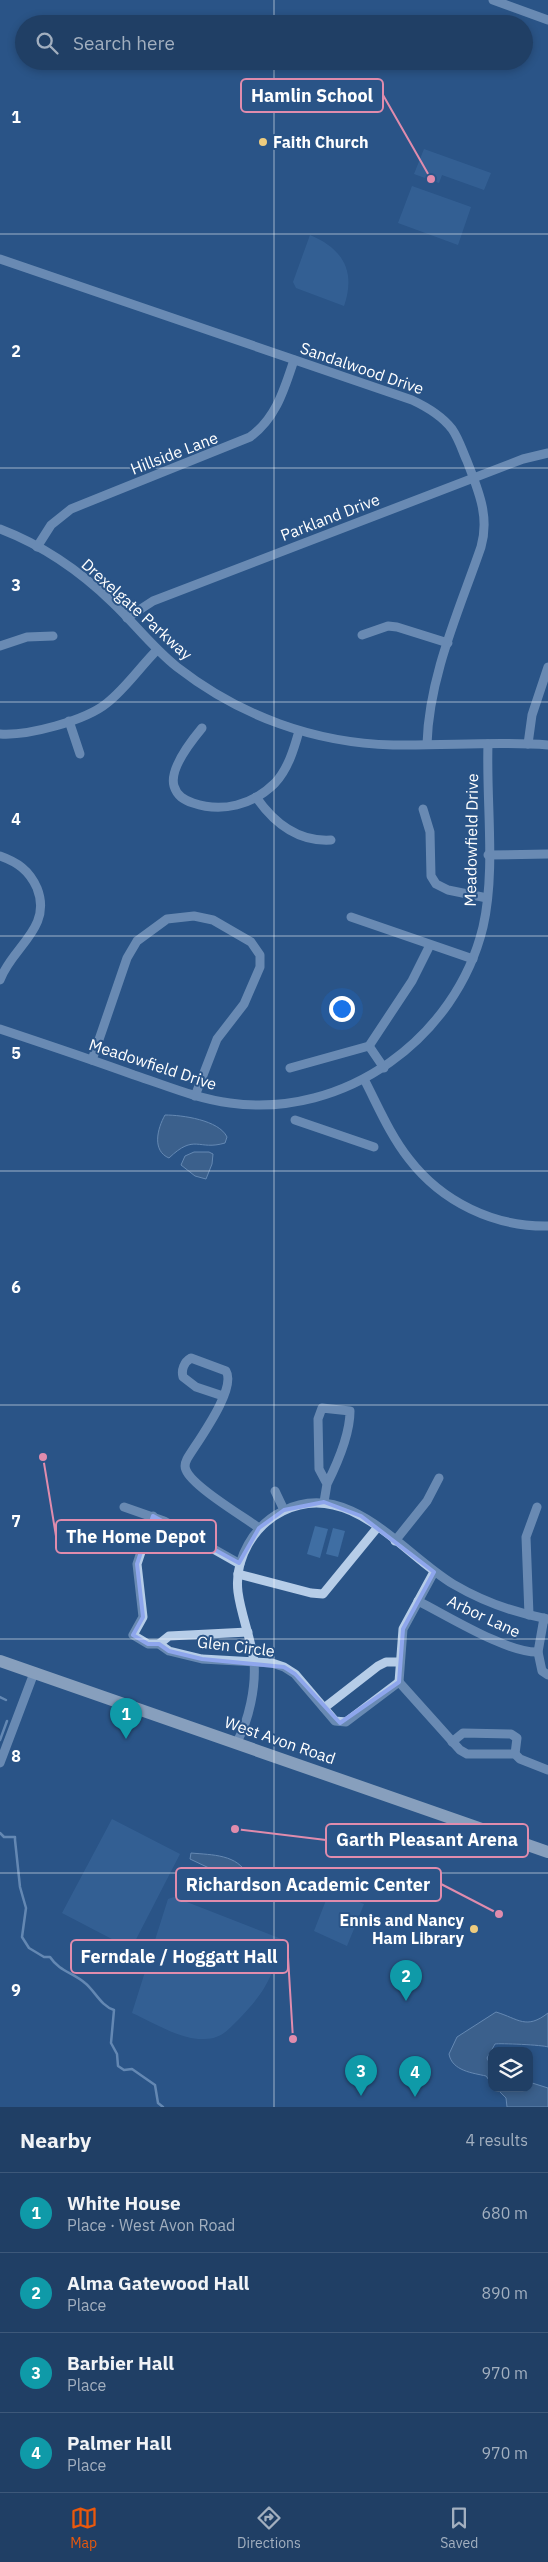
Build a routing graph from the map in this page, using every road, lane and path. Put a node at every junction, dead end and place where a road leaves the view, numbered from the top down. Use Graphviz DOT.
graph roads {
  1 [pos="493,0"];
  2 [pos="548,20"];
  3 [pos="0,259"];
  4 [pos="294,360"];
  5 [pos="548,454"];
  6 [pos="474,479"];
  7 [pos="0,529"];
  8 [pos="37,547"];
  9 [pos="127,618"];
  10 [pos="362,635"];
  11 [pos="53,636"];
  12 [pos="448,643"];
  13 [pos="0,646"];
  14 [pos="157,650"];
  15 [pos="548,667"];
  16 [pos="69,720"];
  17 [pos="202,728"];
  18 [pos="299,731"];
  19 [pos="0,734"];
  20 [pos="427,744"];
  21 [pos="488,744"];
  22 [pos="528,744"];
  23 [pos="548,745"];
  24 [pos="80,754"];
  25 [pos="256,797"];
  26 [pos="423,809"];
  27 [pos="331,840"];
  28 [pos="548,854"];
  29 [pos="488,855"];
  30 [pos="0,856"];
  31 [pos="487,898"];
  32 [pos="351,917"];
  33 [pos="430,944"];
  34 [pos="473,959"];
  35 [pos="0,980"];
  36 [pos="0,1029"];
  37 [pos="368,1046"];
  38 [pos="92,1060"];
  39 [pos="290,1068"];
  40 [pos="384,1068"];
  41 [pos="364,1079"];
  42 [pos="195,1096"];
  43 [pos="295,1120"];
  44 [pos="374,1147"];
  45 [pos="548,1226"];
  46 [pos="224,1396"];
  47 [pos="439,1478"];
  48 [pos="327,1484"];
  49 [pos="275,1491"];
  50 [pos="324,1502"];
  51 [pos="124,1507"];
  52 [pos="537,1507"];
  53 [pos="284,1510"];
  54 [pos="153,1516"];
  55 [pos="259,1528"];
  56 [pos="377,1528"];
  57 [pos="396,1542"];
  58 [pos="240,1564"];
  59 [pos="434,1572"];
  60 [pos="238,1574"];
  61 [pos="418,1602"];
  62 [pos="529,1615"];
  63 [pos="546,1618"];
  64 [pos="248,1632"];
  65 [pos="159,1644"];
  66 [pos="538,1652"];
  67 [pos="0,1661"];
  68 [pos="400,1662"];
  69 [pos="254,1663"];
  70 [pos="34,1673"];
  71 [pos="548,1675"];
  72 [pos="399,1682"];
  73 [pos="324,1708"];
  74 [pos="237,1742"];
  75 [pos="452,1742"];
  76 [pos="515,1754"];
  77 [pos="0,1764"];
  78 [pos="548,1770"];
  79 [pos="548,1852"];
  1 -- 2 [label="street"];
  3 -- 4 [label="street, Sandalwood Drive"];
  4 -- 6 [label="street, Sandalwood Drive"];
  4 -- 8 [label="street, Hillside Lane"];
  5 -- 6 [label="street, Parkland Drive"];
  6 -- 9 [label="street, Parkland Drive"];
  6 -- 12 [label="street, Sandalwood Drive"];
  7 -- 8 [label="street, Drexelgate Parkway"];
  8 -- 9 [label="street, Drexelgate Parkway"];
  9 -- 14 [label="street, Drexelgate Parkway"];
  10 -- 12 [label="street"];
  11 -- 13 [label="street"];
  12 -- 20 [label="street, Sandalwood Drive"];
  14 -- 16 [label="street"];
  14 -- 18 [label="street, Drexelgate Parkway"];
  15 -- 22 [label="street"];
  16 -- 19 [label="street"];
  16 -- 24 [label="street"];
  17 -- 25 [label="street"];
  18 -- 20 [label="street, Drexelgate Parkway"];
  18 -- 25 [label="street"];
  20 -- 21 [label="street, Drexelgate Parkway"];
  21 -- 22 [label="street, Drexelgate Parkway"];
  21 -- 29 [label="street, Meadowfield Drive"];
  22 -- 23 [label="street, Drexelgate Parkway"];
  25 -- 27 [label="street"];
  26 -- 31 [label="street"];
  28 -- 29 [label="street"];
  29 -- 31 [label="street, Meadowfield Drive"];
  30 -- 35 [label="street"];
  31 -- 34 [label="street, Meadowfield Drive"];
  32 -- 33 [label="street"];
  33 -- 34 [label="street"];
  33 -- 37 [label="street"];
  34 -- 40 [label="street, Meadowfield Drive"];
  36 -- 38 [label="street, Meadowfield Drive"];
  37 -- 39 [label="street"];
  37 -- 40 [label="street"];
  38 -- 42 [label="street, Meadowfield Drive"];
  38 -- 42 [label="street"];
  40 -- 41 [label="street, Meadowfield Drive"];
  41 -- 42 [label="street, Meadowfield Drive"];
  41 -- 45 [label="street"];
  43 -- 44 [label="street"];
  46 -- 46 [label="street"];
  46 -- 55 [label="street"];
  47 -- 57 [label="street"];
  48 -- 48 [label="street"];
  48 -- 50 [label="street"];
  49 -- 53 [label="street"];
  50 -- 53 [label="street"];
  50 -- 56 [label="street"];
  51 -- 54 [label="street"];
  52 -- 62 [label="street"];
  53 -- 55 [label="street"];
  54 -- 58 [label="street"];
  54 -- 65 [label="street, Glen Circle"];
  55 -- 58 [label="street"];
  56 -- 57 [label="street"];
  56 -- 60 [label="street"];
  57 -- 59 [label="street"];
  58 -- 60 [label="street"];
  59 -- 61 [label="street"];
  59 -- 62 [label="street"];
  60 -- 64 [label="street"];
  61 -- 66 [label="street, Arbor Lane"];
  61 -- 68 [label="street"];
  62 -- 63 [label="street"];
  63 -- 66 [label="street"];
  64 -- 65 [label="street, Glen Circle"];
  64 -- 69 [label="street"];
  65 -- 69 [label="street, Glen Circle"];
  66 -- 71 [label="street"];
  67 -- 70 [label="main road, West Avon Road"];
  68 -- 72 [label="street"];
  68 -- 73 [label="street"];
  69 -- 73 [label="street, Glen Circle"];
  69 -- 74 [label="street"];
  70 -- 74 [label="main road, West Avon Road"];
  70 -- 77 [label="street"];
  72 -- 73 [label="street, Glen Circle"];
  72 -- 75 [label="street"];
  74 -- 79 [label="main road, West Avon Road"];
  75 -- 76 [label="street"];
  75 -- 76 [label="street"];
  76 -- 78 [label="street"];
}
